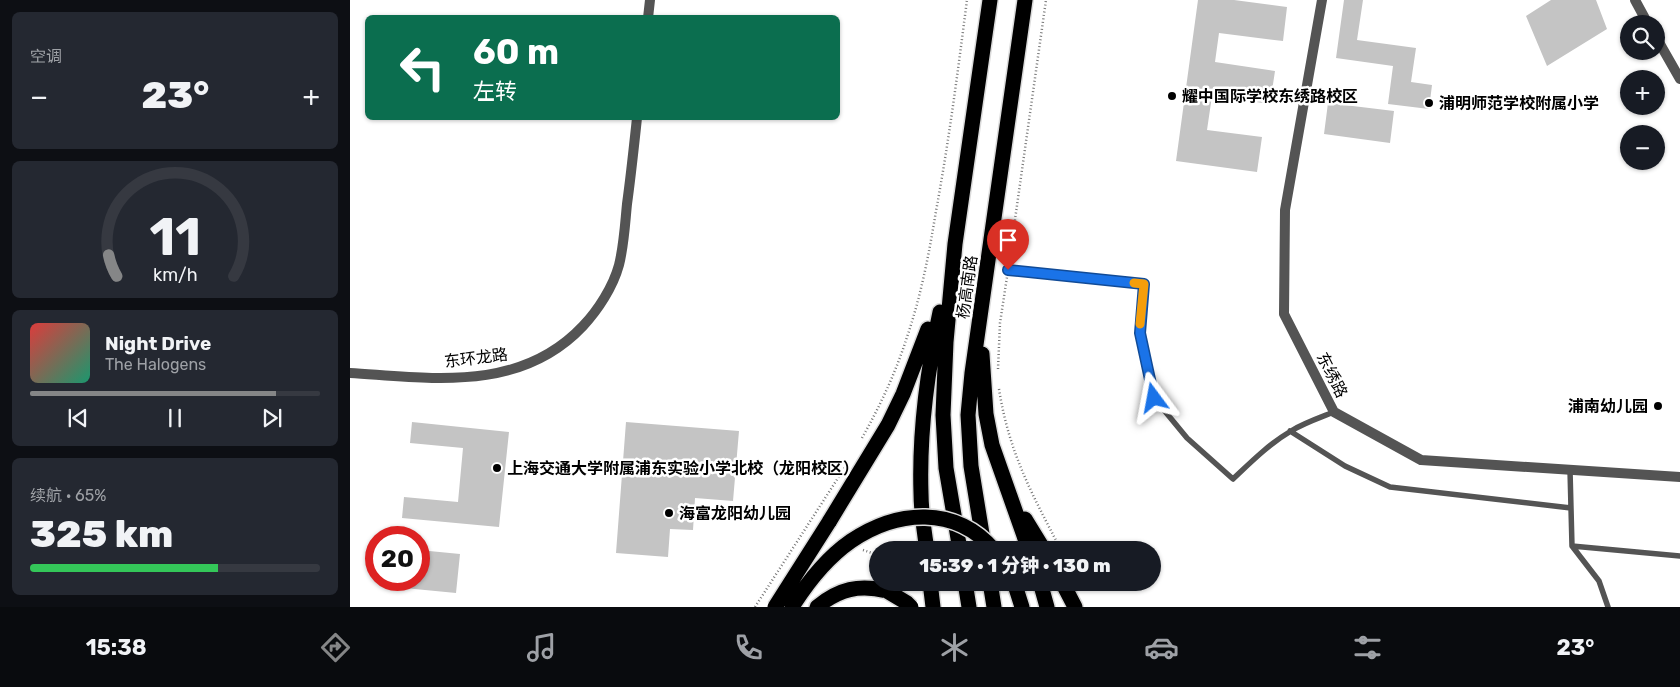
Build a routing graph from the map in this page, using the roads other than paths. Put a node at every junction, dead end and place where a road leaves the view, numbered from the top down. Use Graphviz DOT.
graph roads {
  1 [pos="650,0"];
  2 [pos="990,0"];
  3 [pos="1024,0"];
  4 [pos="1322,0"];
  5 [pos="1635,0"];
  6 [pos="648,15"];
  7 [pos="1643,15"];
  8 [pos="1665,53"];
  9 [pos="1680,79"];
  10 [pos="637,120"];
  11 [pos="955,244"];
  12 [pos="1008,270"];
  13 [pos="981,317"];
  14 [pos="350,372"];
  15 [pos="1334,412"];
  16 [pos="1290,432"];
  17 [pos="1570,470"];
  18 [pos="1680,477"];
  19 [pos="1008,494"];
  20 [pos="1571,508"];
  21 [pos="925,541"];
  22 [pos="958,541"];
  23 [pos="983,541"];
  24 [pos="987,541"];
  25 [pos="1026,541"];
  26 [pos="1038,541"];
  27 [pos="1572,546"];
  28 [pos="1680,556"];
  29 [pos="931,591"];
  30 [pos="966,591"];
  31 [pos="991,591"];
  32 [pos="1017,591"];
  33 [pos="1043,591"];
  34 [pos="1067,591"];
  35 [pos="1047,606"];
  36 [pos="775,607"];
  37 [pos="792,607"];
  38 [pos="817,607"];
  39 [pos="911,607"];
  40 [pos="933,607"];
  41 [pos="969,607"];
  42 [pos="994,607"];
  43 [pos="1022,607"];
  44 [pos="1075,607"];
  45 [pos="1608,607"];
  1 -- 6 [label="street"];
  2 -- 11 [label="highway, 杨高南路"];
  3 -- 13 [label="highway, 杨高南路"];
  4 -- 15 [label="street, 东绣路"];
  5 -- 7 [label="street"];
  8 -- 9 [label="street"];
  10 -- 14 [label="street, 东环龙路"];
  11 -- 21 [label="highway"];
  11 -- 22 [label="highway, 杨高南路"];
  11 -- 36 [label="highway, bridge"];
  12 -- 16 [label="lane"];
  13 -- 19 [label="highway"];
  13 -- 23 [label="highway, 杨高南路"];
  15 -- 16 [label="lane"];
  15 -- 17 [label="street, 东绣路"];
  16 -- 20 [label="lane"];
  17 -- 18 [label="street, 东绣路"];
  17 -- 20 [label="lane"];
  19 -- 25 [label="highway"];
  19 -- 26 [label="highway"];
  20 -- 27 [label="lane"];
  24 -- 37 [label="highway, bridge"];
  27 -- 28 [label="lane"];
  27 -- 45 [label="lane"];
  29 -- 40 [label="highway"];
  30 -- 41 [label="highway"];
  31 -- 42 [label="highway"];
  32 -- 43 [label="highway"];
  33 -- 35 [label="highway"];
  34 -- 44 [label="highway"];
  38 -- 39 [label="highway, bridge"];
}
